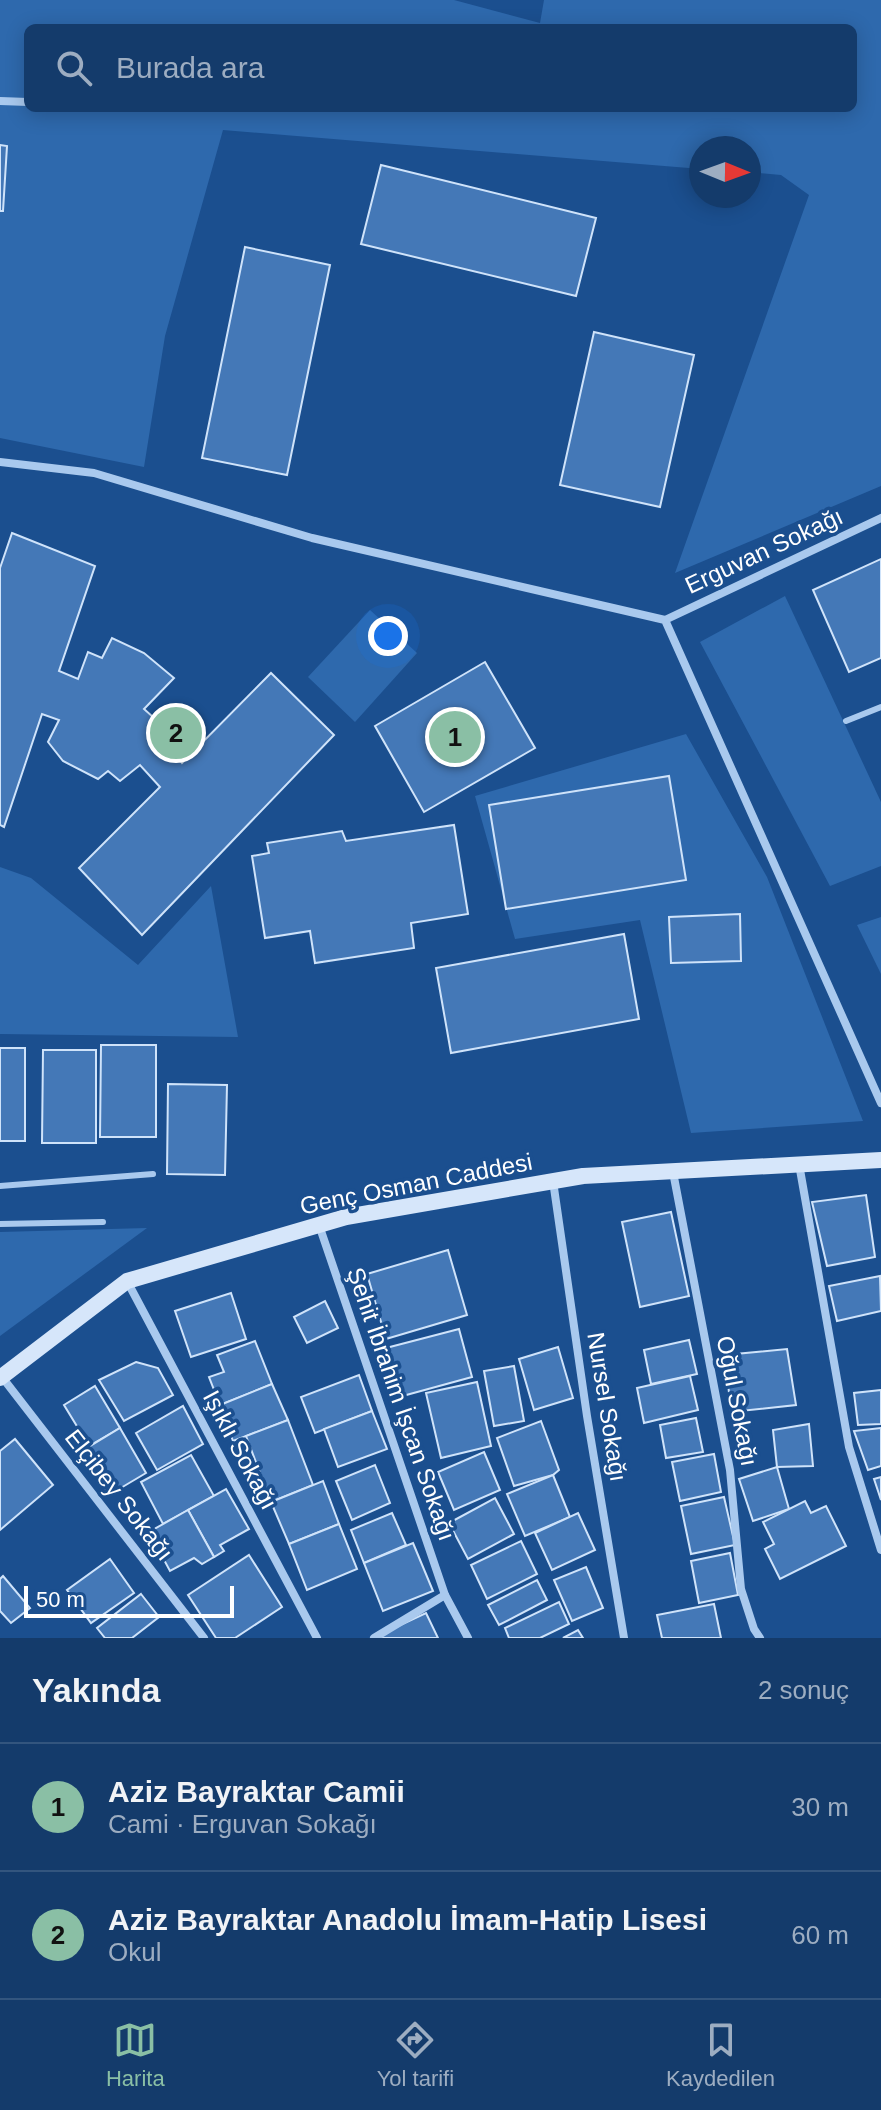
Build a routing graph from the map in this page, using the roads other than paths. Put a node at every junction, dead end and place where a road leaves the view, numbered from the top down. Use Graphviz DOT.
graph roads {
  1 [pos="0,101"];
  2 [pos="24,102"];
  3 [pos="0,462"];
  4 [pos="881,518"];
  5 [pos="665,620"];
  6 [pos="881,707"];
  7 [pos="846,721"];
  8 [pos="881,1103"];
  9 [pos="881,1160"];
  10 [pos="799,1163"];
  11 [pos="672,1171"];
  12 [pos="153,1174"];
  13 [pos="553,1181"];
  14 [pos="0,1186"];
  15 [pos="103,1222"];
  16 [pos="0,1224"];
  17 [pos="319,1225"];
  18 [pos="127,1281"];
  19 [pos="1,1377"];
  20 [pos="881,1550"];
  21 [pos="445,1595"];
  22 [pos="204,1638"];
  23 [pos="317,1638"];
  24 [pos="374,1638"];
  25 [pos="468,1638"];
  26 [pos="624,1638"];
  27 [pos="760,1638"];
  1 -- 2 [label="street"];
  3 -- 5 [label="street"];
  4 -- 5 [label="street, Erguvan Sokağı"];
  5 -- 8 [label="street"];
  6 -- 7 [label="lane"];
  9 -- 10 [label="street, Genç Osman Caddesi"];
  10 -- 11 [label="street, Genç Osman Caddesi"];
  10 -- 20 [label="street"];
  11 -- 13 [label="street, Genç Osman Caddesi"];
  11 -- 27 [label="street, Oğul Sokağı"];
  12 -- 14 [label="lane"];
  13 -- 17 [label="street, Genç Osman Caddesi"];
  13 -- 26 [label="street, Nursel Sokağı"];
  15 -- 16 [label="lane"];
  17 -- 18 [label="street, Genç Osman Caddesi"];
  17 -- 21 [label="street, Şehit İbrahim İşcan Sokağı"];
  18 -- 19 [label="street, Genç Osman Caddesi"];
  18 -- 23 [label="street, Işıklı Sokağı"];
  19 -- 22 [label="street, Elçibey Sokağı"];
  21 -- 24 [label="street"];
  21 -- 25 [label="street, Şehit İbrahim İşcan Sokağı"];
}
